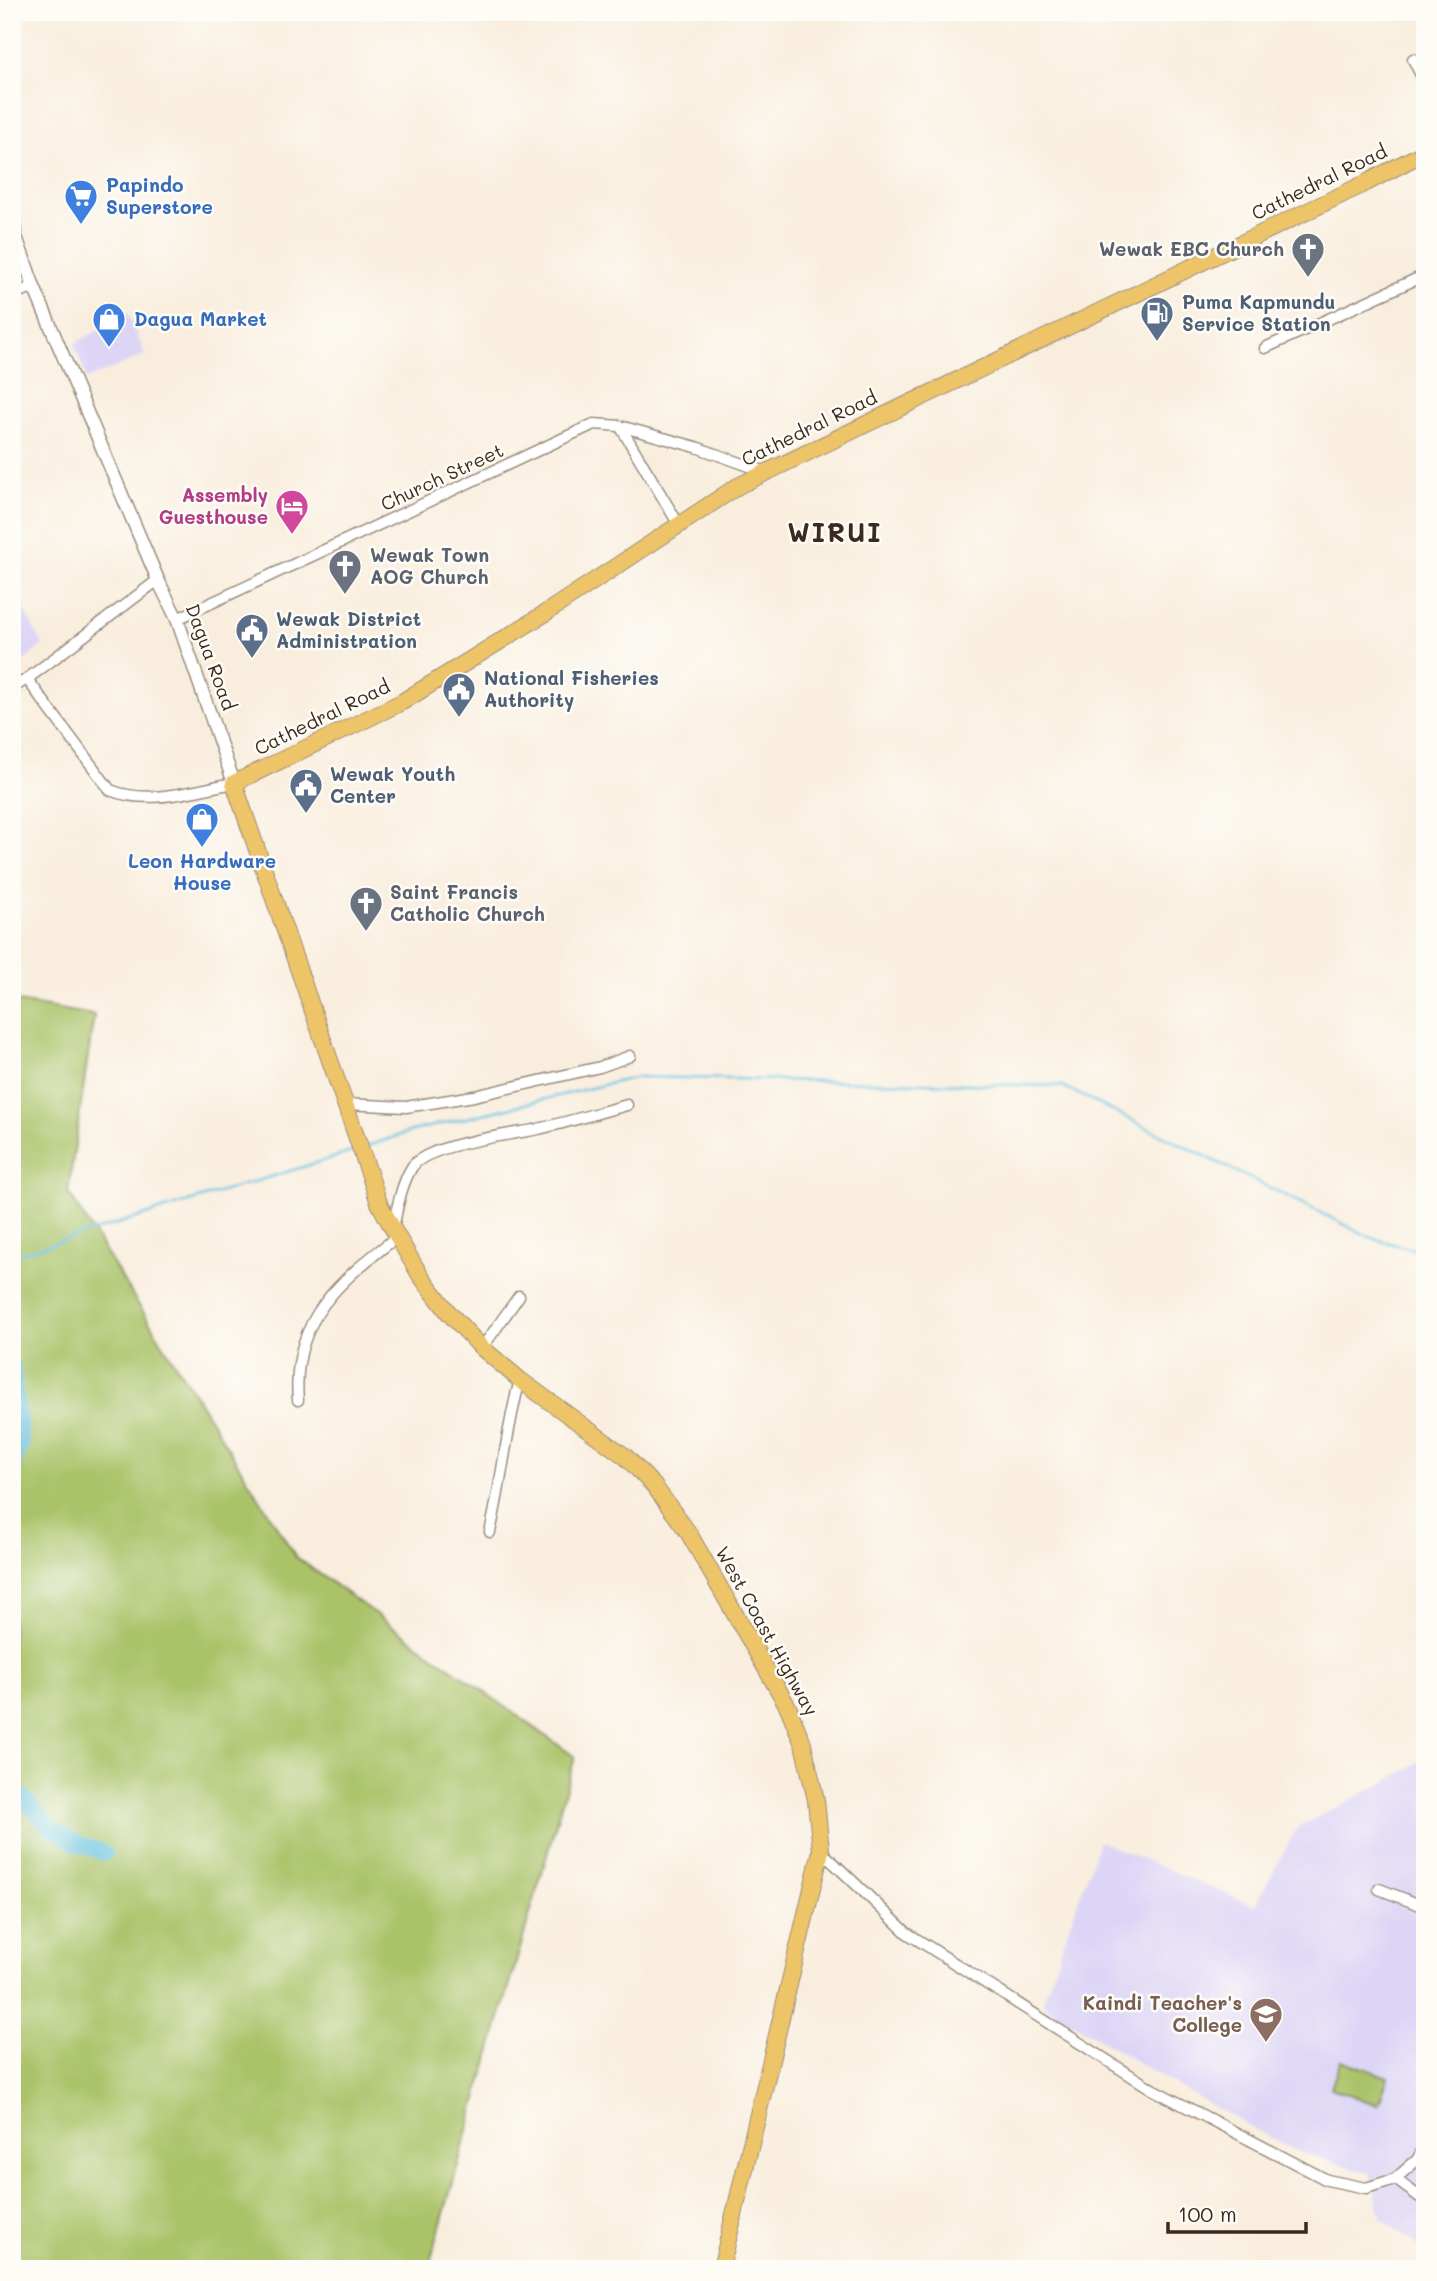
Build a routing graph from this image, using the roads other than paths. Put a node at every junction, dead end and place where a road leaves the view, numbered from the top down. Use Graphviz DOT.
graph roads {
  1 [pos="1413,59"];
  2 [pos="1425,83"];
  3 [pos="1425,152"];
  4 [pos="12,212"];
  5 [pos="1425,275"];
  6 [pos="34,286"];
  7 [pos="12,294"];
  8 [pos="1265,348"];
  9 [pos="620,426"];
  10 [pos="766,472"];
  11 [pos="679,525"];
  12 [pos="158,580"];
  13 [pos="177,619"];
  14 [pos="27,679"];
  15 [pos="12,688"];
  16 [pos="234,783"];
  17 [pos="630,1056"];
  18 [pos="346,1104"];
  19 [pos="627,1105"];
  20 [pos="369,1173"];
  21 [pos="395,1232"];
  22 [pos="519,1296"];
  23 [pos="482,1348"];
  24 [pos="520,1380"];
  25 [pos="298,1400"];
  26 [pos="490,1532"];
  27 [pos="821,1851"];
  28 [pos="1379,1889"];
  29 [pos="1425,1907"];
  30 [pos="1425,2142"];
  31 [pos="1395,2179"];
  32 [pos="1425,2201"];
  33 [pos="721,2269"];
  1 -- 2 [label="street"];
  3 -- 10 [label="main road, Cathedral Road"];
  4 -- 6 [label="street, Dagua Road"];
  5 -- 8 [label="street"];
  6 -- 7 [label="street"];
  6 -- 12 [label="street, Dagua Road"];
  9 -- 10 [label="street, Church Street"];
  9 -- 11 [label="street"];
  9 -- 13 [label="street, Church Street"];
  10 -- 11 [label="main road, Cathedral Road"];
  11 -- 16 [label="main road, Cathedral Road"];
  12 -- 13 [label="street, Dagua Road"];
  12 -- 14 [label="street"];
  13 -- 16 [label="street, Dagua Road"];
  14 -- 15 [label="street"];
  14 -- 16 [label="street"];
  16 -- 18 [label="main road, Dagua Road"];
  17 -- 18 [label="street"];
  18 -- 20 [label="main road, Dagua Road"];
  19 -- 21 [label="street"];
  20 -- 21 [label="main road, West Coast Highway"];
  21 -- 23 [label="main road, West Coast Highway"];
  21 -- 25 [label="street"];
  22 -- 23 [label="street"];
  23 -- 24 [label="main road, West Coast Highway"];
  24 -- 26 [label="street"];
  24 -- 27 [label="main road, West Coast Highway"];
  27 -- 31 [label="street"];
  27 -- 33 [label="main road, West Coast Highway"];
  28 -- 29 [label="street"];
  30 -- 31 [label="street"];
  31 -- 32 [label="street"];
}
